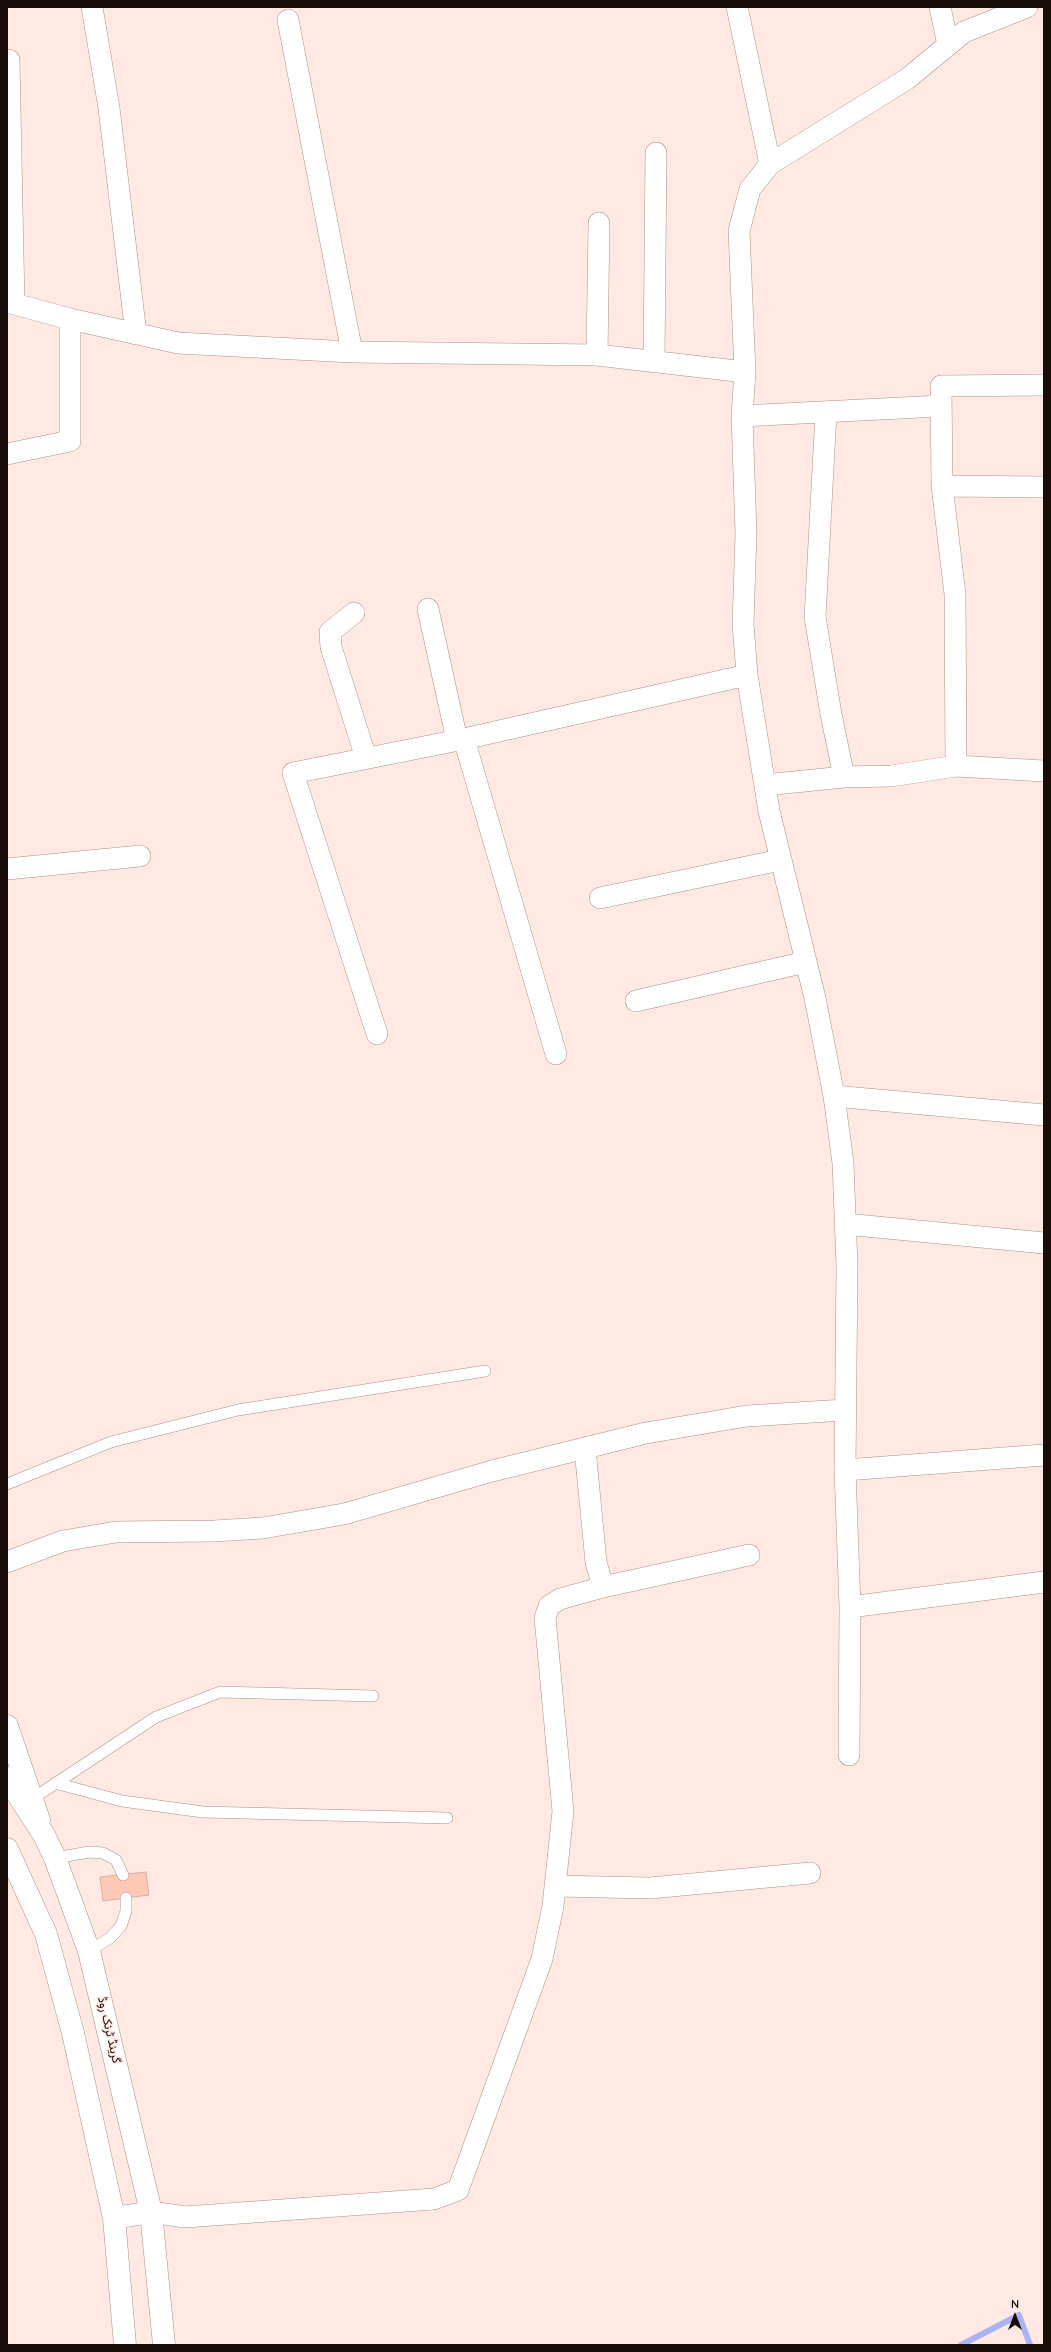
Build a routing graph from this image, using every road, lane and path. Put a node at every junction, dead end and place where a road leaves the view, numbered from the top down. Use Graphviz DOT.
graph roads {
  1 [pos="92,7"];
  2 [pos="737,7"];
  3 [pos="940,7"];
  4 [pos="1027,7"];
  5 [pos="288,20"];
  6 [pos="948,45"];
  7 [pos="9,60"];
  8 [pos="656,153"];
  9 [pos="770,164"];
  10 [pos="599,223"];
  11 [pos="10,303"];
  12 [pos="70,319"];
  13 [pos="136,334"];
  14 [pos="352,352"];
  15 [pos="597,355"];
  16 [pos="654,362"];
  17 [pos="745,372"];
  18 [pos="1044,385"];
  19 [pos="941,406"];
  20 [pos="826,413"];
  21 [pos="742,416"];
  22 [pos="7,454"];
  23 [pos="942,486"];
  24 [pos="1044,487"];
  25 [pos="428,609"];
  26 [pos="354,613"];
  27 [pos="747,675"];
  28 [pos="460,739"];
  29 [pos="366,758"];
  30 [pos="956,766"];
  31 [pos="1044,771"];
  32 [pos="844,778"];
  33 [pos="765,785"];
  34 [pos="140,856"];
  35 [pos="780,860"];
  36 [pos="7,869"];
  37 [pos="600,898"];
  38 [pos="806,962"];
  39 [pos="636,1002"];
  40 [pos="378,1034"];
  41 [pos="556,1054"];
  42 [pos="834,1096"];
  43 [pos="1044,1115"];
  44 [pos="846,1224"];
  45 [pos="1044,1243"];
  46 [pos="485,1371"];
  47 [pos="845,1410"];
  48 [pos="585,1449"];
  49 [pos="1044,1455"];
  50 [pos="845,1470"];
  51 [pos="7,1484"];
  52 [pos="749,1555"];
  53 [pos="7,1562"];
  54 [pos="1044,1582"];
  55 [pos="603,1587"];
  56 [pos="850,1607"];
  57 [pos="373,1696"];
  58 [pos="7,1726"];
  59 [pos="849,1755"];
  60 [pos="7,1778"];
  61 [pos="55,1783"];
  62 [pos="32,1799"];
  63 [pos="447,1818"];
  64 [pos="44,1835"];
  65 [pos="7,1849"];
  66 [pos="55,1858"];
  67 [pos="810,1873"];
  68 [pos="123,1875"];
  69 [pos="556,1886"];
  70 [pos="126,1898"];
  71 [pos="89,1951"];
  72 [pos="151,2212"];
  73 [pos="114,2218"];
  74 [pos="125,2345"];
  75 [pos="164,2345"];
  1 -- 13 [label="street"];
  2 -- 9 [label="street"];
  3 -- 6 [label="street"];
  4 -- 6 [label="street"];
  5 -- 14 [label="street"];
  6 -- 9 [label="street"];
  7 -- 11 [label="street"];
  8 -- 16 [label="street"];
  9 -- 17 [label="street"];
  10 -- 15 [label="street"];
  11 -- 12 [label="street"];
  12 -- 13 [label="street"];
  12 -- 22 [label="street"];
  13 -- 14 [label="street"];
  14 -- 15 [label="street"];
  15 -- 16 [label="street"];
  16 -- 17 [label="street"];
  17 -- 21 [label="street"];
  18 -- 19 [label="street"];
  19 -- 20 [label="street"];
  19 -- 23 [label="street"];
  20 -- 21 [label="street"];
  20 -- 32 [label="street"];
  21 -- 27 [label="street"];
  23 -- 24 [label="street"];
  23 -- 30 [label="street"];
  25 -- 28 [label="street"];
  26 -- 29 [label="street"];
  27 -- 28 [label="street"];
  27 -- 33 [label="street"];
  28 -- 29 [label="street"];
  28 -- 41 [label="street"];
  29 -- 40 [label="street"];
  30 -- 31 [label="street"];
  30 -- 32 [label="street"];
  32 -- 33 [label="street"];
  33 -- 35 [label="street"];
  34 -- 36 [label="street"];
  35 -- 37 [label="street"];
  35 -- 38 [label="street"];
  38 -- 39 [label="street"];
  38 -- 42 [label="street"];
  42 -- 43 [label="street"];
  42 -- 44 [label="street"];
  44 -- 45 [label="street"];
  44 -- 47 [label="street"];
  46 -- 51 [label="lane"];
  47 -- 48 [label="street"];
  47 -- 50 [label="street"];
  48 -- 53 [label="street"];
  48 -- 55 [label="street"];
  49 -- 50 [label="street"];
  50 -- 56 [label="street"];
  52 -- 55 [label="street"];
  54 -- 56 [label="street"];
  55 -- 69 [label="street"];
  56 -- 59 [label="street"];
  57 -- 61 [label="lane"];
  58 -- 62 [label="main road, گرینڈ ٹرنک روڈ"];
  60 -- 64 [label="main road"];
  61 -- 62 [label="lane"];
  61 -- 63 [label="lane"];
  62 -- 64 [label="main road, گرینڈ ٹرنک روڈ"];
  64 -- 66 [label="main road, گرینڈ ٹرنک روڈ"];
  65 -- 73 [label="main road"];
  66 -- 68 [label="lane"];
  66 -- 71 [label="main road, گرینڈ ٹرنک روڈ"];
  67 -- 69 [label="street"];
  69 -- 72 [label="street"];
  70 -- 71 [label="lane"];
  71 -- 72 [label="main road, گرینڈ ٹرنک روڈ"];
  72 -- 73 [label="main road"];
  72 -- 75 [label="main road, گرینڈ ٹرنک روڈ"];
  73 -- 74 [label="main road"];
}
